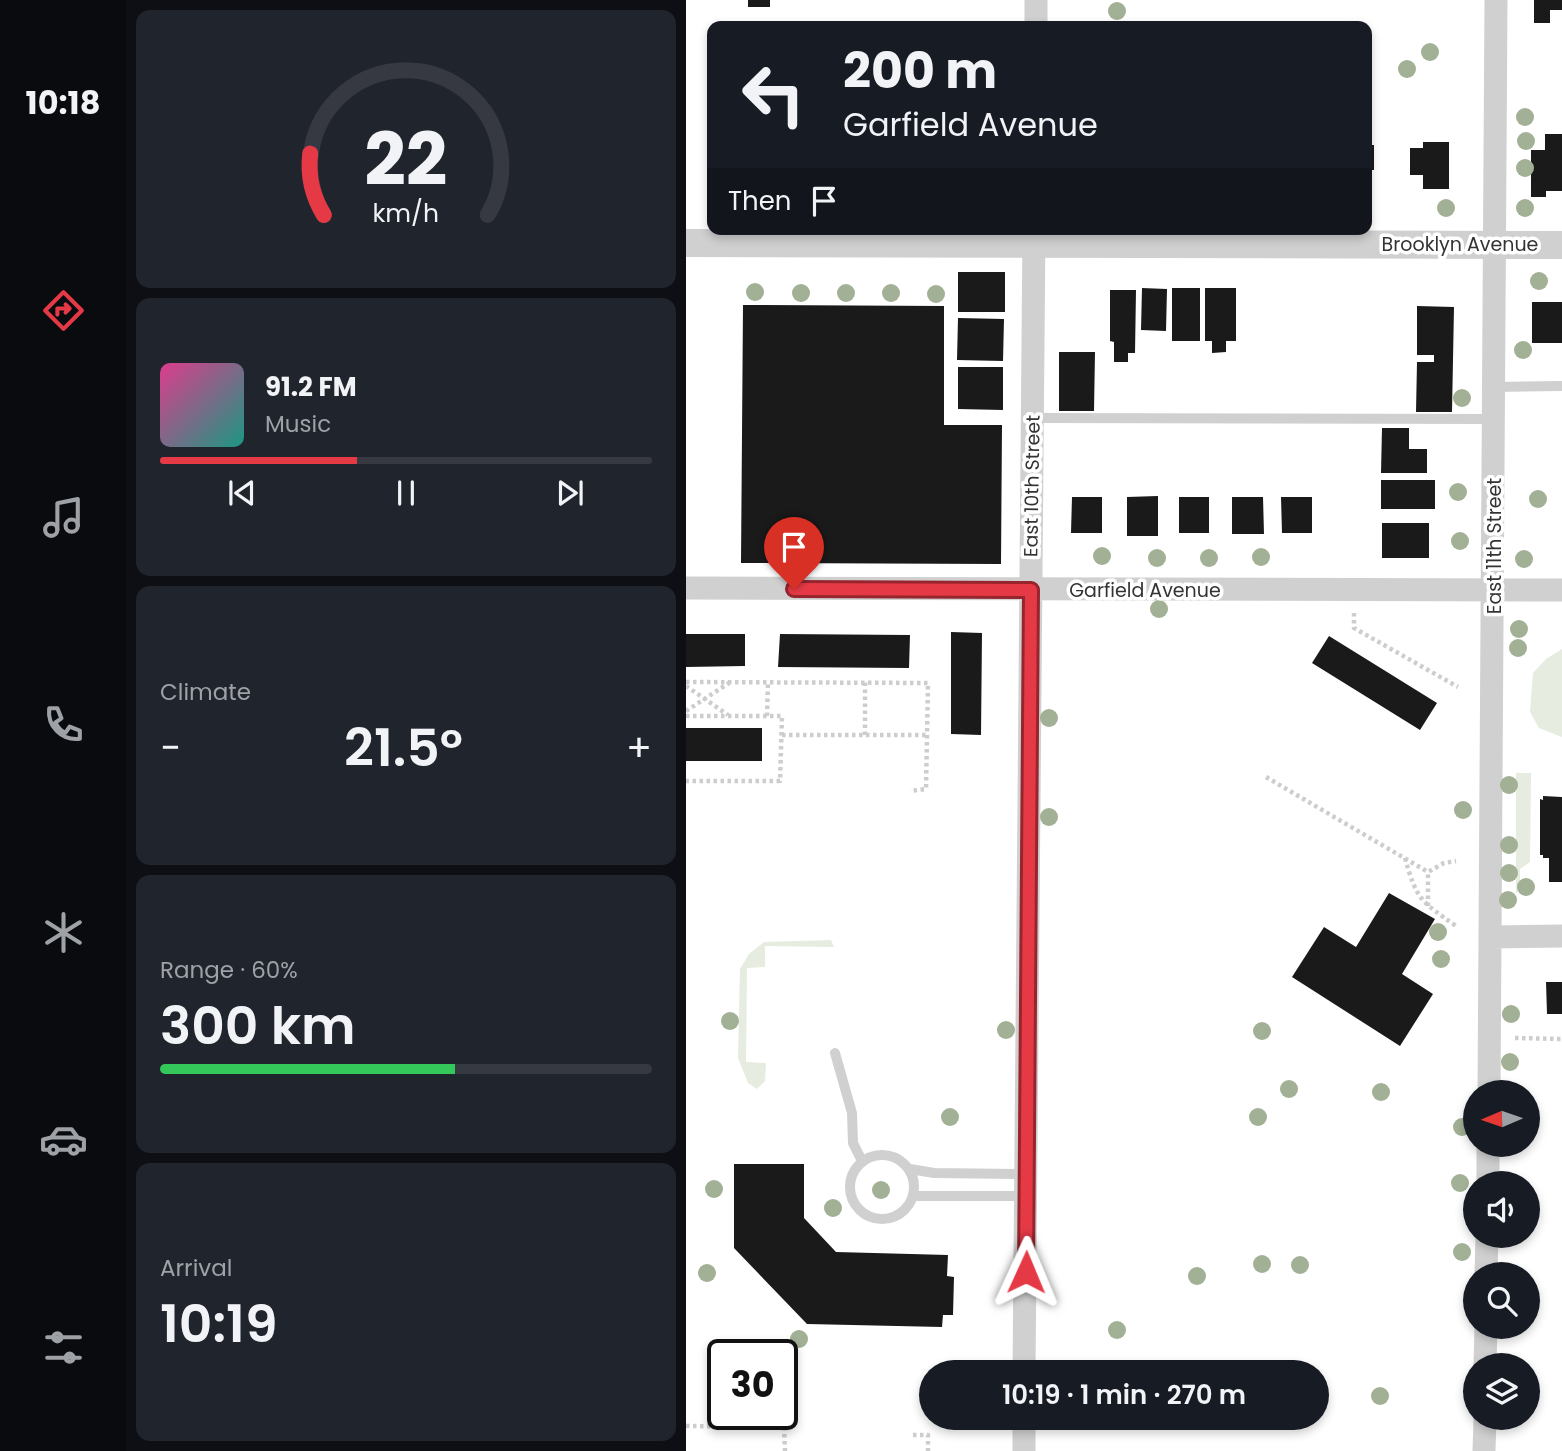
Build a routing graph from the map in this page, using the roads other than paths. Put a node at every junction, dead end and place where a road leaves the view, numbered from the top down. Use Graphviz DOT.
graph roads {
  1 [pos="1036,0"];
  2 [pos="1496,0"];
  3 [pos="1035,21"];
  4 [pos="1034,236"];
  5 [pos="686,243"];
  6 [pos="1495,244"];
  7 [pos="1562,245"];
  8 [pos="1562,386"];
  9 [pos="1494,387"];
  10 [pos="1032,418"];
  11 [pos="1494,419"];
  12 [pos="686,588"];
  13 [pos="1031,590"];
  14 [pos="1493,590"];
  15 [pos="1562,590"];
  16 [pos="1562,936"];
  17 [pos="1491,937"];
  18 [pos="835,1053"];
  19 [pos="1489,1080"];
  20 [pos="862,1161"];
  21 [pos="910,1169"];
  22 [pos="1026,1185"];
  23 [pos="914,1196"];
  24 [pos="1024,1360"];
  25 [pos="1024,1430"];
  26 [pos="1485,1430"];
  27 [pos="1024,1451"];
  28 [pos="1484,1451"];
  1 -- 3 [label="street"];
  2 -- 6 [label="street, East 11th Street"];
  4 -- 5 [label="street, Brooklyn Avenue"];
  4 -- 6 [label="street, Brooklyn Avenue"];
  4 -- 10 [label="street, East 10th Street"];
  6 -- 7 [label="street, Brooklyn Avenue"];
  6 -- 9 [label="street, East 11th Street"];
  8 -- 9 [label="lane"];
  9 -- 11 [label="street, East 11th Street"];
  10 -- 11 [label="lane"];
  10 -- 13 [label="street, East 10th Street"];
  11 -- 14 [label="street, East 11th Street"];
  12 -- 13 [label="street, Garfield Avenue"];
  13 -- 14 [label="street, Garfield Avenue"];
  13 -- 22 [label="street, East 10th Street"];
  14 -- 15 [label="street, Garfield Avenue"];
  14 -- 17 [label="street, East 11th Street"];
  16 -- 17 [label="street"];
  17 -- 19 [label="street, East 11th Street"];
  18 -- 20 [label="lane"];
  20 -- 21 [label="lane"];
  20 -- 23 [label="lane"];
  21 -- 22 [label="lane"];
  21 -- 23 [label="lane"];
  22 -- 23 [label="lane"];
  22 -- 24 [label="street, East 10th Street"];
  25 -- 27 [label="street"];
  26 -- 28 [label="street"];
}
